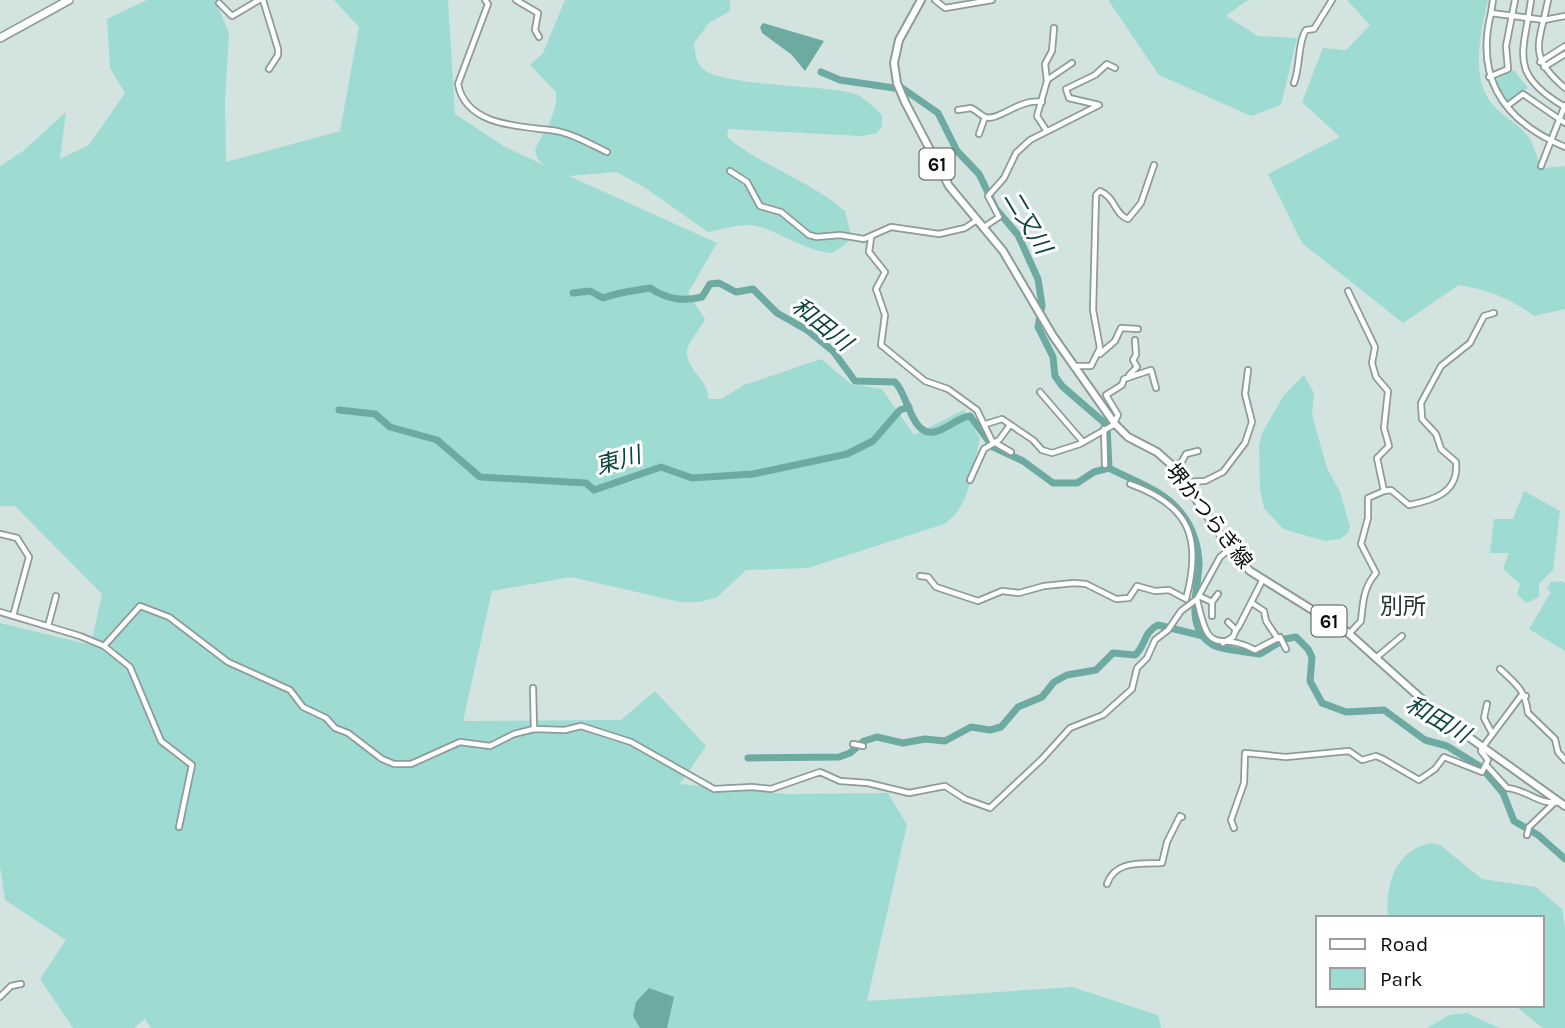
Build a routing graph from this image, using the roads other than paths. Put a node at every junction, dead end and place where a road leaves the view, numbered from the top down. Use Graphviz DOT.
graph roads {
  1 [pos="61,0"];
  2 [pos="69,0"];
  3 [pos="261,0"];
  4 [pos="485,0"];
  5 [pos="516,0"];
  6 [pos="922,0"];
  7 [pos="935,0"];
  8 [pos="992,0"];
  9 [pos="1332,0"];
  10 [pos="1493,0"];
  11 [pos="1515,0"];
  12 [pos="1531,0"];
  13 [pos="1548,0"];
  14 [pos="219,3"];
  15 [pos="1491,13"];
  16 [pos="1513,15"];
  17 [pos="1565,16"];
  18 [pos="1528,18"];
  19 [pos="1544,20"];
  20 [pos="23,25"];
  21 [pos="1055,28"];
  22 [pos="539,37"];
  23 [pos="0,38"];
  24 [pos="1565,46"];
  25 [pos="1565,54"];
  26 [pos="1072,63"];
  27 [pos="1542,64"];
  28 [pos="1115,68"];
  29 [pos="270,69"];
  30 [pos="1489,78"];
  31 [pos="1047,81"];
  32 [pos="1294,83"];
  33 [pos="1565,88"];
  34 [pos="1042,102"];
  35 [pos="1507,106"];
  36 [pos="1565,106"];
  37 [pos="958,110"];
  38 [pos="985,117"];
  39 [pos="1558,120"];
  40 [pos="1565,122"];
  41 [pos="1046,130"];
  42 [pos="979,134"];
  43 [pos="1551,141"];
  44 [pos="1565,147"];
  45 [pos="607,152"];
  46 [pos="1154,165"];
  47 [pos="1541,166"];
  48 [pos="730,171"];
  49 [pos="978,220"];
  50 [pos="984,227"];
  51 [pos="871,238"];
  52 [pos="1348,291"];
  53 [pos="1494,313"];
  54 [pos="1138,329"];
  55 [pos="1135,340"];
  56 [pos="1099,355"];
  57 [pos="1073,366"];
  58 [pos="1248,370"];
  59 [pos="1124,379"];
  60 [pos="1156,388"];
  61 [pos="1040,392"];
  62 [pos="1114,423"];
  63 [pos="986,424"];
  64 [pos="1010,425"];
  65 [pos="1104,429"];
  66 [pos="1083,442"];
  67 [pos="994,443"];
  68 [pos="1198,451"];
  69 [pos="1011,452"];
  70 [pos="1105,465"];
  71 [pos="1172,465"];
  72 [pos="970,480"];
  73 [pos="1185,482"];
  74 [pos="1130,484"];
  75 [pos="1384,491"];
  76 [pos="0,534"];
  77 [pos="1230,549"];
  78 [pos="920,576"];
  79 [pos="1263,579"];
  80 [pos="1218,594"];
  81 [pos="56,596"];
  82 [pos="1186,599"];
  83 [pos="1197,599"];
  84 [pos="1212,602"];
  85 [pos="1251,603"];
  86 [pos="1187,606"];
  87 [pos="0,612"];
  88 [pos="13,616"];
  89 [pos="1212,616"];
  90 [pos="1228,622"];
  91 [pos="48,626"];
  92 [pos="1236,630"];
  93 [pos="1349,634"];
  94 [pos="1402,636"];
  95 [pos="1278,639"];
  96 [pos="1222,643"];
  97 [pos="104,646"];
  98 [pos="1286,649"];
  99 [pos="1377,657"];
  100 [pos="1500,669"];
  101 [pos="533,688"];
  102 [pos="1526,696"];
  103 [pos="1487,704"];
  104 [pos="534,729"];
  105 [pos="1492,733"];
  106 [pos="853,744"];
  107 [pos="863,746"];
  108 [pos="1482,748"];
  109 [pos="1565,760"];
  110 [pos="1487,765"];
  111 [pos="1559,804"];
  112 [pos="1182,817"];
  113 [pos="179,827"];
  114 [pos="1234,828"];
  115 [pos="1527,835"];
  116 [pos="1107,884"];
  117 [pos="21,984"];
  118 [pos="0,997"];
  1 -- 20 [label="highway"];
  2 -- 20 [label="highway"];
  3 -- 14 [label="street"];
  3 -- 29 [label="street"];
  4 -- 45 [label="street"];
  5 -- 22 [label="street"];
  6 -- 49 [label="main road, 堺かつらぎ線 / 61"];
  7 -- 8 [label="street"];
  9 -- 32 [label="street"];
  10 -- 15 [label="street"];
  11 -- 16 [label="street"];
  12 -- 18 [label="street"];
  13 -- 19 [label="street"];
  15 -- 16 [label="street"];
  15 -- 30 [label="street"];
  16 -- 18 [label="street"];
  16 -- 30 [label="street"];
  17 -- 19 [label="street"];
  18 -- 19 [label="street"];
  18 -- 36 [label="street"];
  19 -- 27 [label="street"];
  20 -- 23 [label="highway"];
  21 -- 31 [label="street"];
  24 -- 27 [label="street"];
  25 -- 27 [label="street"];
  26 -- 31 [label="street"];
  27 -- 33 [label="street"];
  28 -- 41 [label="street"];
  30 -- 35 [label="street"];
  31 -- 34 [label="street"];
  34 -- 38 [label="street"];
  34 -- 41 [label="street"];
  35 -- 39 [label="street"];
  35 -- 43 [label="street"];
  36 -- 39 [label="street"];
  37 -- 38 [label="street"];
  38 -- 42 [label="street"];
  39 -- 40 [label="street"];
  39 -- 43 [label="street"];
  41 -- 50 [label="street"];
  43 -- 44 [label="street"];
  43 -- 47 [label="street"];
  46 -- 56 [label="street"];
  48 -- 51 [label="street"];
  49 -- 50 [label="main road, 堺かつらぎ線 / 61"];
  49 -- 51 [label="street"];
  50 -- 57 [label="main road, 堺かつらぎ線 / 61"];
  51 -- 63 [label="street"];
  52 -- 75 [label="street"];
  53 -- 75 [label="street"];
  54 -- 56 [label="street"];
  55 -- 59 [label="street"];
  56 -- 57 [label="street"];
  57 -- 62 [label="main road, 堺かつらぎ線 / 61"];
  58 -- 73 [label="street"];
  59 -- 60 [label="street"];
  59 -- 62 [label="street"];
  61 -- 66 [label="street"];
  62 -- 65 [label="street"];
  62 -- 71 [label="main road, 堺かつらぎ線 / 61"];
  63 -- 64 [label="street"];
  63 -- 67 [label="street"];
  64 -- 66 [label="street"];
  64 -- 67 [label="street"];
  65 -- 66 [label="street"];
  65 -- 70 [label="street"];
  67 -- 69 [label="street"];
  67 -- 72 [label="street"];
  68 -- 71 [label="street"];
  71 -- 73 [label="main road, 堺かつらぎ線 / 61"];
  73 -- 77 [label="main road, 堺かつらぎ線 / 61"];
  74 -- 82 [label="street"];
  75 -- 93 [label="street"];
  76 -- 88 [label="street"];
  77 -- 79 [label="main road, 堺かつらぎ線 / 61"];
  77 -- 83 [label="street"];
  78 -- 82 [label="street"];
  79 -- 85 [label="street"];
  79 -- 93 [label="main road, 堺かつらぎ線 / 61"];
  80 -- 84 [label="street"];
  81 -- 91 [label="street"];
  82 -- 86 [label="street"];
  83 -- 84 [label="street"];
  83 -- 86 [label="street"];
  83 -- 96 [label="street"];
  84 -- 89 [label="street"];
  85 -- 92 [label="street"];
  85 -- 95 [label="street"];
  86 -- 104 [label="street"];
  87 -- 88 [label="street"];
  88 -- 91 [label="street"];
  90 -- 92 [label="street"];
  91 -- 97 [label="street"];
  92 -- 96 [label="street"];
  93 -- 99 [label="main road, 堺かつらぎ線 / 61"];
  94 -- 99 [label="street"];
  95 -- 96 [label="street"];
  95 -- 98 [label="street"];
  97 -- 104 [label="street"];
  97 -- 113 [label="street"];
  99 -- 108 [label="main road, 堺かつらぎ線 / 61"];
  100 -- 102 [label="street"];
  101 -- 104 [label="street"];
  102 -- 105 [label="street"];
  102 -- 109 [label="street"];
  103 -- 105 [label="street"];
  105 -- 108 [label="street"];
  106 -- 107 [label="street"];
  108 -- 110 [label="street"];
  108 -- 111 [label="main road, 堺かつらぎ線 / 61"];
  110 -- 111 [label="street"];
  110 -- 114 [label="street"];
  111 -- 115 [label="street"];
  112 -- 116 [label="street"];
  117 -- 118 [label="street"];
}
